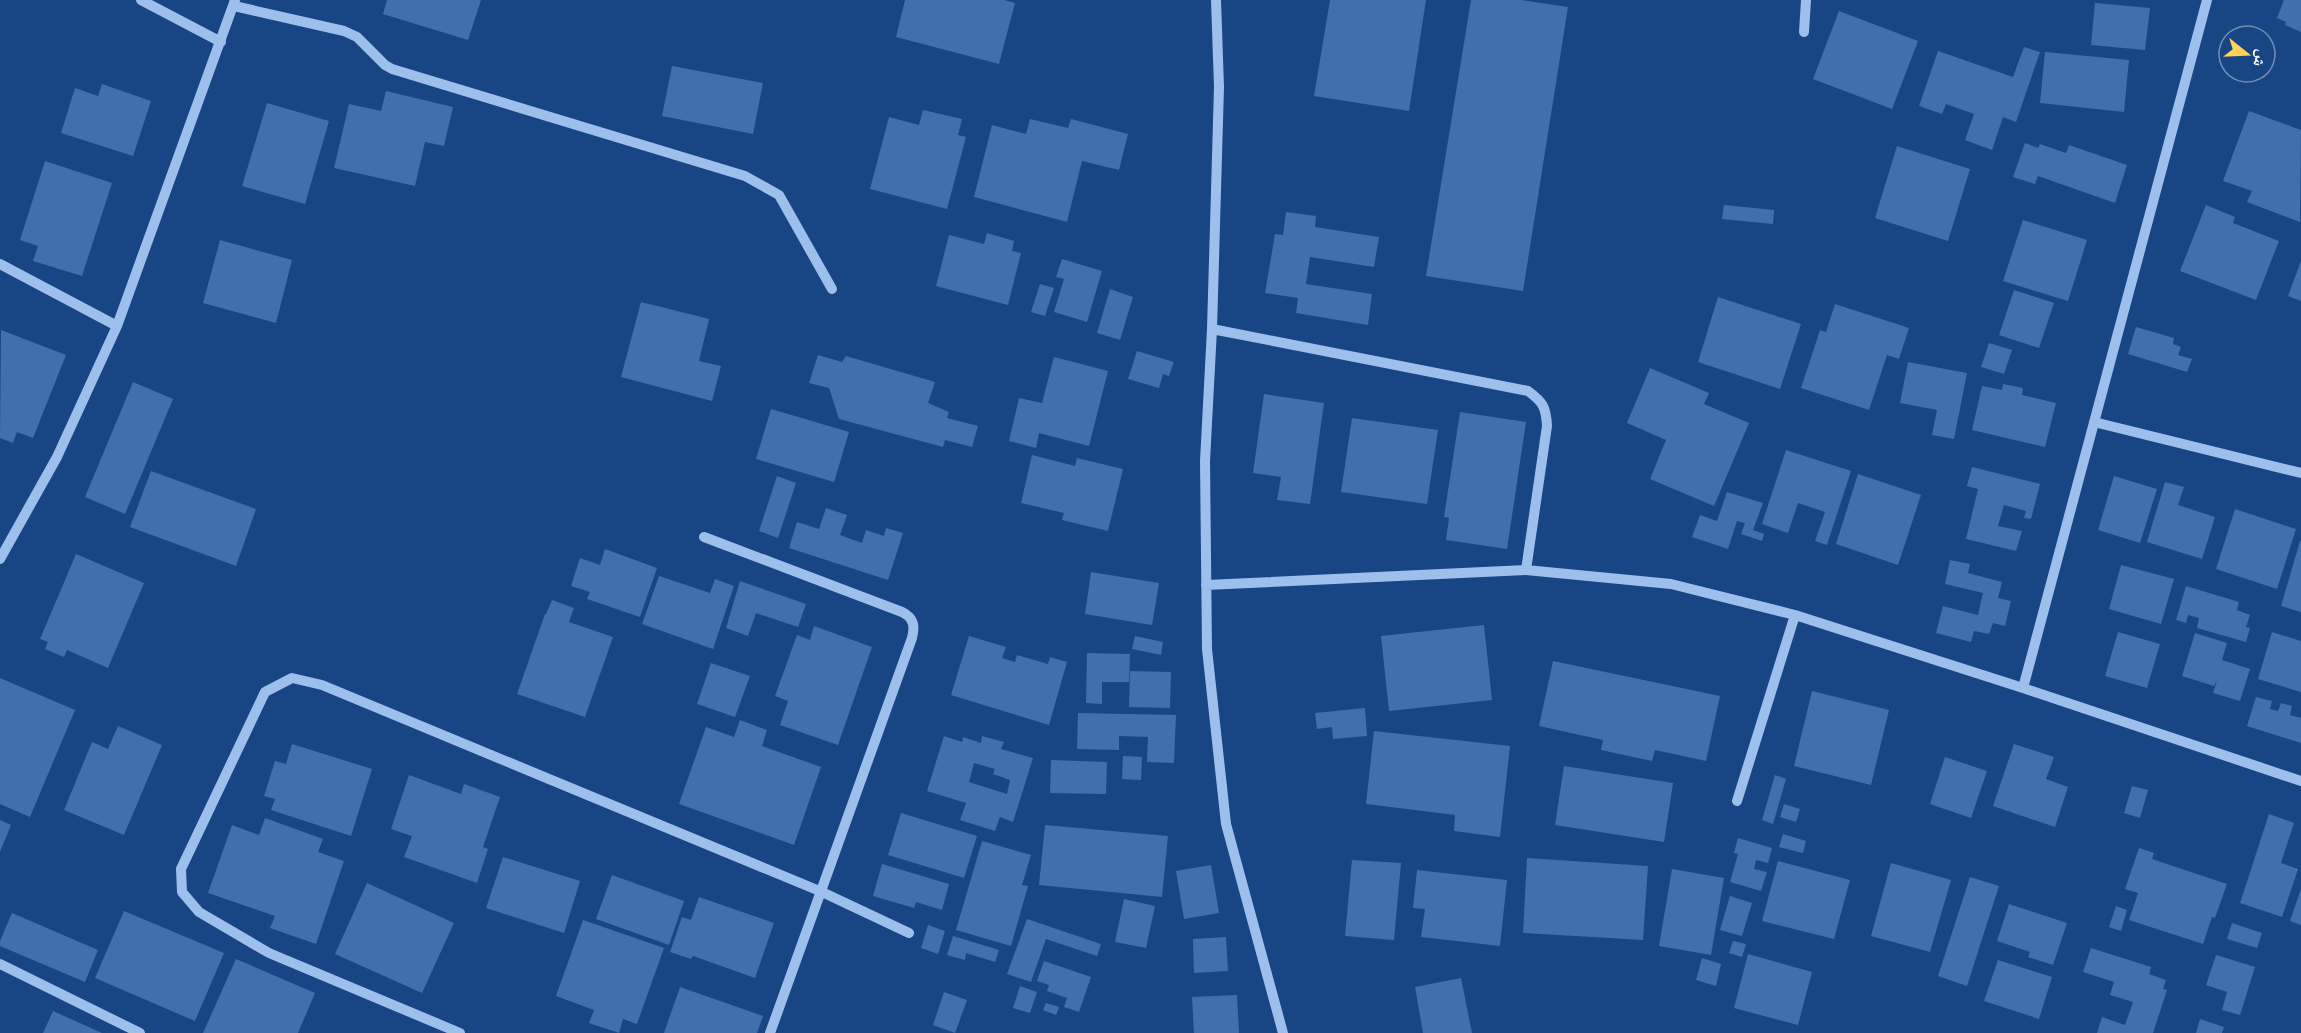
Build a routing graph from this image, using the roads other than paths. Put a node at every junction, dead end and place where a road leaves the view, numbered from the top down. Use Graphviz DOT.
graph roads {
  1 [pos="141,0"];
  2 [pos="1216,0"];
  3 [pos="1806,0"];
  4 [pos="2206,0"];
  5 [pos="235,3"];
  6 [pos="1804,32"];
  7 [pos="221,42"];
  8 [pos="0,264"];
  9 [pos="831,289"];
  10 [pos="117,326"];
  11 [pos="1212,329"];
  12 [pos="2094,422"];
  13 [pos="2301,473"];
  14 [pos="704,537"];
  15 [pos="0,559"];
  16 [pos="1526,570"];
  17 [pos="1206,585"];
  18 [pos="1795,615"];
  19 [pos="2023,688"];
  20 [pos="2301,781"];
  21 [pos="1737,801"];
  22 [pos="822,892"];
  23 [pos="909,933"];
  24 [pos="0,964"];
  25 [pos="140,1033"];
  26 [pos="460,1033"];
  27 [pos="770,1033"];
  28 [pos="1283,1033"];
  1 -- 7 [label="street"];
  2 -- 11 [label="street"];
  3 -- 6 [label="street"];
  4 -- 12 [label="street"];
  5 -- 7 [label="street"];
  5 -- 9 [label="street"];
  7 -- 10 [label="street"];
  8 -- 10 [label="street"];
  10 -- 15 [label="street"];
  11 -- 16 [label="street"];
  11 -- 17 [label="street"];
  12 -- 13 [label="street"];
  12 -- 19 [label="street"];
  14 -- 22 [label="street"];
  16 -- 17 [label="street"];
  16 -- 18 [label="street"];
  17 -- 28 [label="street"];
  18 -- 19 [label="street"];
  18 -- 21 [label="street"];
  19 -- 20 [label="street"];
  22 -- 23 [label="street"];
  22 -- 26 [label="street"];
  22 -- 27 [label="street"];
  24 -- 25 [label="street"];
}
